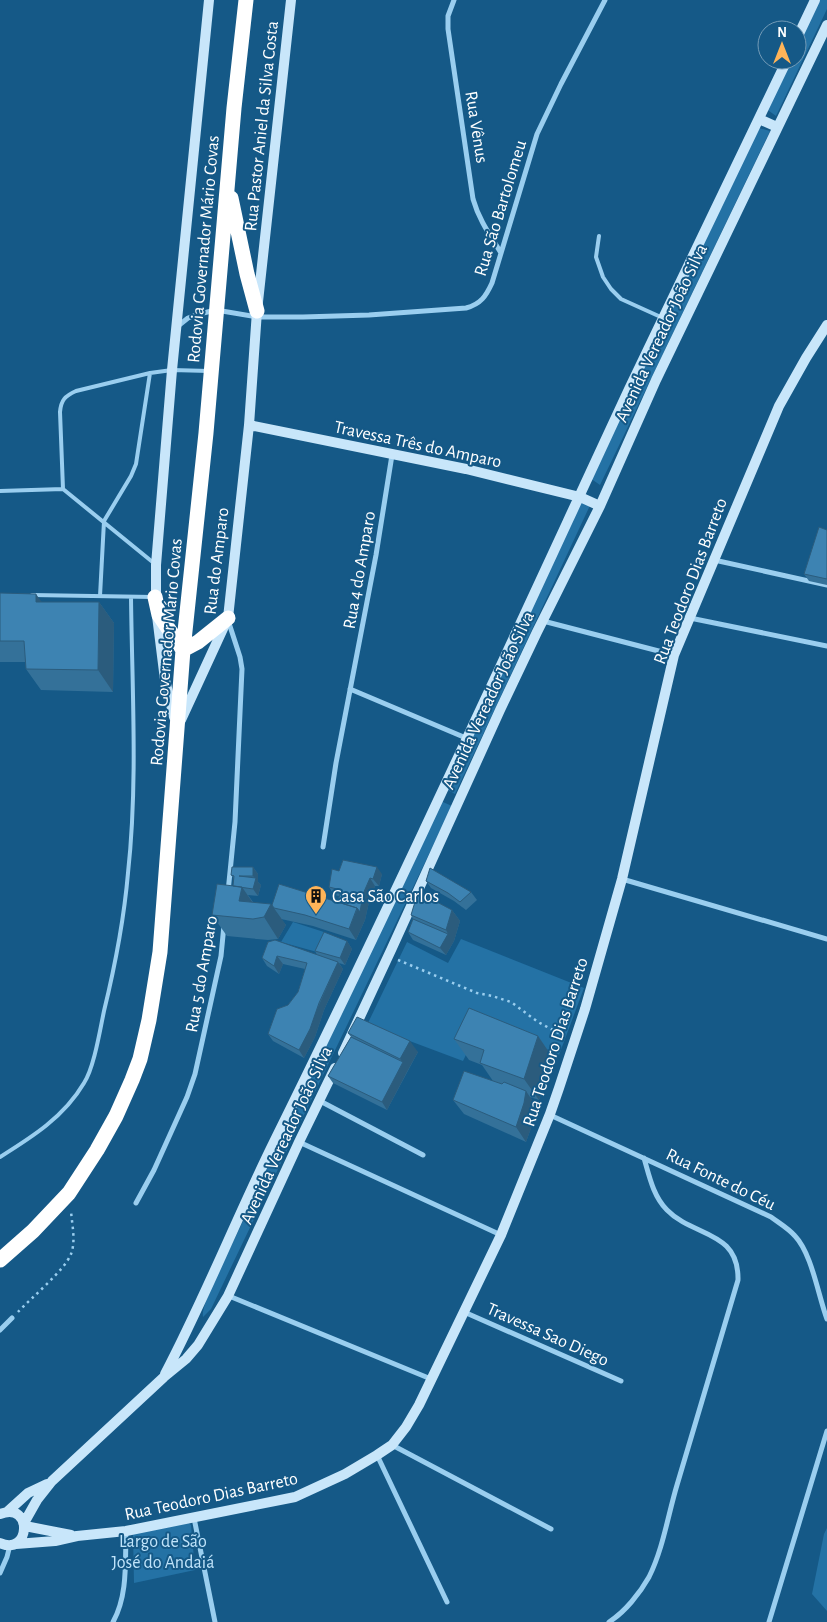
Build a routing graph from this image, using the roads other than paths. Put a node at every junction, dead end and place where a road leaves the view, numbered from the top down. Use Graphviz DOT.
graph roads {
  1 [pos="209,0"];
  2 [pos="246,0"];
  3 [pos="292,0"];
  4 [pos="454,0"];
  5 [pos="605,0"];
  6 [pos="815,0"];
  7 [pos="806,20"];
  8 [pos="827,25"];
  9 [pos="782,70"];
  10 [pos="759,119"];
  11 [pos="776,127"];
  12 [pos="227,180"];
  13 [pos="598,236"];
  14 [pos="501,252"];
  15 [pos="264,256"];
  16 [pos="216,310"];
  17 [pos="257,314"];
  18 [pos="663,318"];
  19 [pos="827,325"];
  20 [pos="176,327"];
  21 [pos="172,370"];
  22 [pos="211,371"];
  23 [pos="150,373"];
  24 [pos="249,425"];
  25 [pos="392,455"];
  26 [pos="63,489"];
  27 [pos="0,491"];
  28 [pos="580,497"];
  29 [pos="600,506"];
  30 [pos="104,521"];
  31 [pos="714,560"];
  32 [pos="156,565"];
  33 [pos="827,585"];
  34 [pos="30,595"];
  35 [pos="100,596"];
  36 [pos="130,597"];
  37 [pos="155,597"];
  38 [pos="228,618"];
  39 [pos="689,618"];
  40 [pos="542,621"];
  41 [pos="520,624"];
  42 [pos="537,632"];
  43 [pos="827,646"];
  44 [pos="183,650"];
  45 [pos="674,655"];
  46 [pos="350,689"];
  47 [pos="177,728"];
  48 [pos="466,738"];
  49 [pos="444,786"];
  50 [pos="461,794"];
  51 [pos="323,847"];
  52 [pos="622,879"];
  53 [pos="228,899"];
  54 [pos="225,918"];
  55 [pos="827,939"];
  56 [pos="320,1101"];
  57 [pos="550,1114"];
  58 [pos="299,1142"];
  59 [pos="423,1156"];
  60 [pos="0,1157"];
  61 [pos="644,1158"];
  62 [pos="136,1203"];
  63 [pos="501,1235"];
  64 [pos="0,1260"];
  65 [pos="228,1296"];
  66 [pos="464,1312"];
  67 [pos="12,1318"];
  68 [pos="827,1319"];
  69 [pos="0,1330"];
  70 [pos="164,1377"];
  71 [pos="432,1379"];
  72 [pos="621,1381"];
  73 [pos="827,1431"];
  74 [pos="392,1445"];
  75 [pos="377,1456"];
  76 [pos="52,1481"];
  77 [pos="4,1513"];
  78 [pos="194,1518"];
  79 [pos="25,1525"];
  80 [pos="551,1529"];
  81 [pos="126,1531"];
  82 [pos="77,1536"];
  83 [pos="6,1544"];
  84 [pos="0,1574"];
  85 [pos="447,1602"];
  86 [pos="113,1622"];
  87 [pos="215,1622"];
  88 [pos="609,1622"];
  89 [pos="769,1622"];
  1 -- 20 [label="street"];
  2 -- 12 [label="highway, Rodovia Governador Mário Covas"];
  3 -- 15 [label="street, Rua Pastor Aniel da Silva Costa"];
  4 -- 14 [label="street, Rua Vênus"];
  5 -- 14 [label="street, Rua São Bartolomeu"];
  6 -- 7 [label="street"];
  8 -- 11 [label="street, Avenida Vereador João Silva"];
  9 -- 10 [label="street, Avenida Vereador João Silva"];
  10 -- 11 [label="street"];
  10 -- 18 [label="street, Avenida Vereador João Silva"];
  11 -- 29 [label="street, Avenida Vereador João Silva"];
  12 -- 16 [label="highway, Rodovia Governador Mário Covas"];
  12 -- 17 [label="highway"];
  13 -- 18 [label="lane"];
  14 -- 17 [label="street, Rua São Bartolomeu"];
  15 -- 17 [label="street, Rua do Amparo"];
  16 -- 17 [label="street, Rua São Bartolomeu"];
  16 -- 20 [label="street"];
  16 -- 22 [label="highway, Rodovia Governador Mário Covas"];
  17 -- 24 [label="street, Rua do Amparo"];
  18 -- 28 [label="street, Avenida Vereador João Silva"];
  19 -- 31 [label="street, Rua Teodoro Dias Barreto"];
  20 -- 21 [label="street"];
  21 -- 22 [label="lane"];
  21 -- 23 [label="lane"];
  21 -- 32 [label="street"];
  22 -- 44 [label="highway, Rodovia Governador Mário Covas"];
  23 -- 26 [label="lane"];
  23 -- 30 [label="lane"];
  24 -- 25 [label="street, Travessa Três do Amparo"];
  24 -- 38 [label="street, Rua do Amparo"];
  25 -- 28 [label="street, Travessa Três do Amparo"];
  25 -- 46 [label="street, Rua 4 do Amparo"];
  26 -- 27 [label="lane"];
  26 -- 30 [label="lane"];
  28 -- 29 [label="street, Travessa Três do Amparo"];
  28 -- 41 [label="street, Avenida Vereador João Silva"];
  29 -- 40 [label="street, Avenida Vereador João Silva"];
  30 -- 32 [label="lane"];
  30 -- 35 [label="lane"];
  31 -- 33 [label="street"];
  31 -- 39 [label="street, Rua Teodoro Dias Barreto"];
  32 -- 37 [label="street"];
  34 -- 35 [label="lane"];
  35 -- 36 [label="lane"];
  36 -- 37 [label="lane"];
  36 -- 60 [label="lane"];
  37 -- 44 [label="highway"];
  37 -- 47 [label="street"];
  38 -- 44 [label="highway"];
  38 -- 47 [label="street, Rua do Amparo"];
  38 -- 53 [label="street, Rua 5 do Amparo"];
  39 -- 43 [label="street"];
  39 -- 45 [label="street, Rua Teodoro Dias Barreto"];
  40 -- 42 [label="street, Avenida Vereador João Silva"];
  40 -- 45 [label="street"];
  41 -- 42 [label="street"];
  41 -- 48 [label="street, Avenida Vereador João Silva"];
  42 -- 50 [label="street, Avenida Vereador João Silva"];
  44 -- 47 [label="highway, Rodovia Governador Mário Covas"];
  45 -- 52 [label="street, Rua Teodoro Dias Barreto"];
  46 -- 48 [label="street"];
  46 -- 51 [label="street, Rua 4 do Amparo"];
  47 -- 64 [label="highway, Rodovia Governador Mário Covas"];
  48 -- 49 [label="street, Avenida Vereador João Silva"];
  49 -- 50 [label="street"];
  49 -- 70 [label="street, Avenida Vereador João Silva"];
  50 -- 56 [label="street, Avenida Vereador João Silva"];
  52 -- 55 [label="street"];
  52 -- 57 [label="street, Rua Teodoro Dias Barreto"];
  54 -- 62 [label="street, Rua 5 do Amparo"];
  56 -- 58 [label="street, Avenida Vereador João Silva"];
  56 -- 59 [label="street"];
  57 -- 61 [label="street, Rua Fonte do Céu"];
  57 -- 63 [label="street, Rua Teodoro Dias Barreto"];
  58 -- 63 [label="street"];
  58 -- 65 [label="street, Avenida Vereador João Silva"];
  61 -- 68 [label="street, Rua Fonte do Céu"];
  61 -- 88 [label="street"];
  63 -- 66 [label="street, Rua Teodoro Dias Barreto"];
  65 -- 70 [label="street, Avenida Vereador João Silva"];
  65 -- 71 [label="street"];
  66 -- 71 [label="street, Rua Teodoro Dias Barreto"];
  66 -- 72 [label="street, Travessa Sao Diego"];
  67 -- 69 [label="street"];
  70 -- 76 [label="street, Avenida Vereador João Silva"];
  71 -- 74 [label="street, Rua Teodoro Dias Barreto"];
  73 -- 89 [label="street"];
  74 -- 75 [label="street, Rua Teodoro Dias Barreto"];
  74 -- 80 [label="street"];
  75 -- 78 [label="street, Rua Teodoro Dias Barreto"];
  75 -- 85 [label="street"];
  76 -- 77 [label="street, Avenida Vereador João Silva"];
  76 -- 79 [label="street, Avenida Vereador João Silva"];
  77 -- 79 [label="street, Avenida Vereador João Silva"];
  78 -- 81 [label="street, Rua Teodoro Dias Barreto"];
  78 -- 87 [label="street"];
  79 -- 82 [label="street, Rua Teodoro Dias Barreto"];
  79 -- 83 [label="street, Avenida Vereador João Silva"];
  81 -- 82 [label="street, Rua Teodoro Dias Barreto"];
  81 -- 86 [label="street"];
  82 -- 83 [label="street, Rua Teodoro Dias Barreto"];
  83 -- 84 [label="street"];
}
